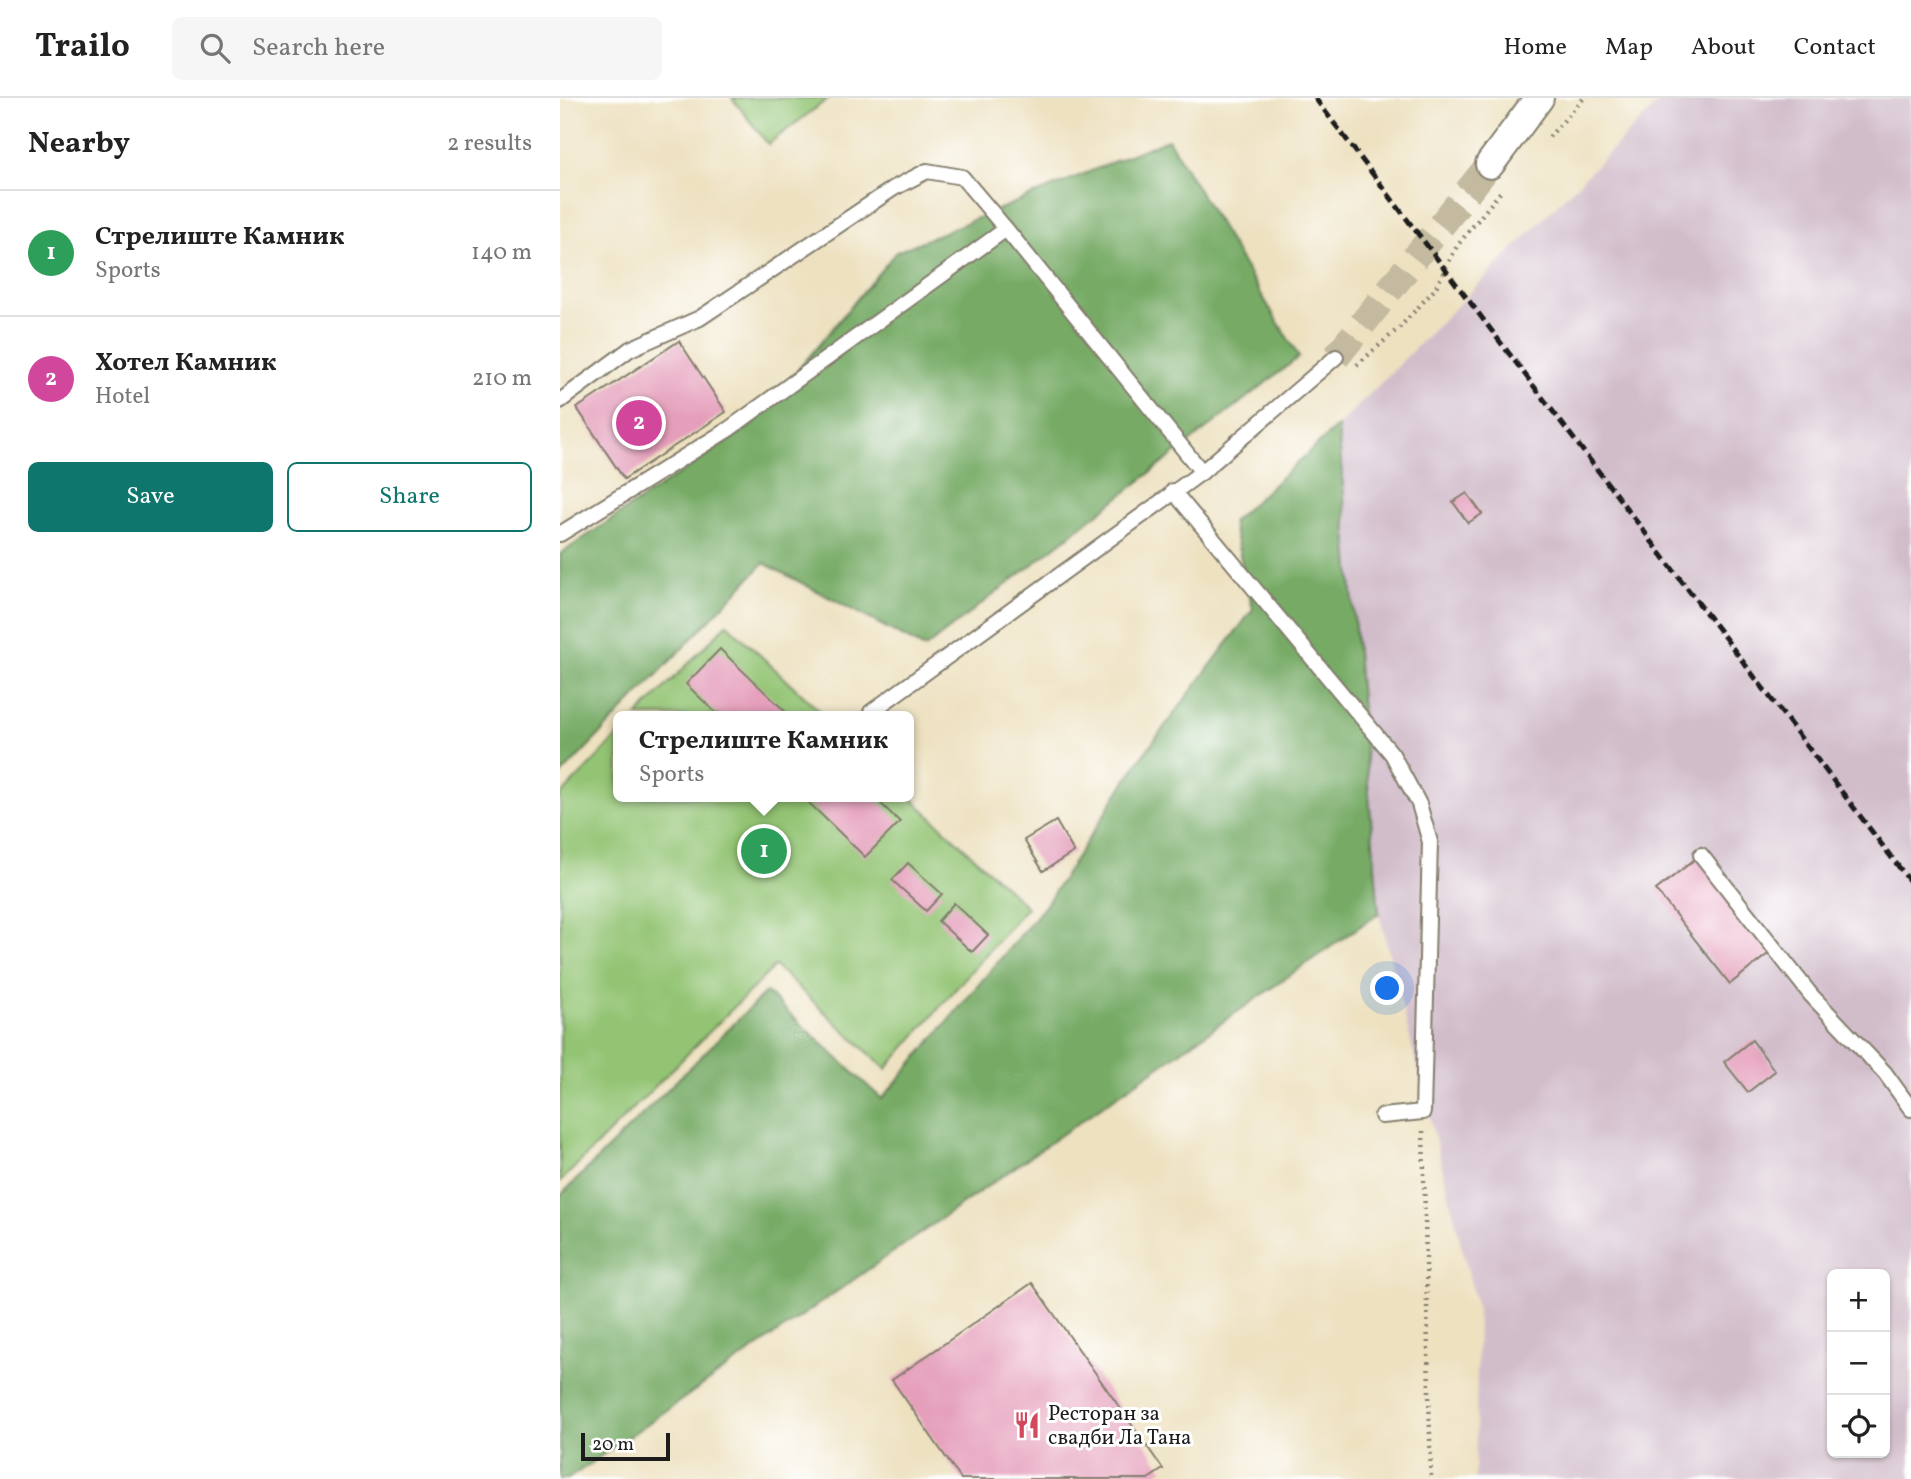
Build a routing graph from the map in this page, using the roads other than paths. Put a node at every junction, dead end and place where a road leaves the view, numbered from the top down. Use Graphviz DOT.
graph roads {
  1 [pos="1539,98"];
  2 [pos="1500,172"];
  3 [pos="1006,229"];
  4 [pos="1336,357"];
  5 [pos="560,401"];
  6 [pos="1202,472"];
  7 [pos="1173,491"];
  8 [pos="560,534"];
  9 [pos="872,711"];
  10 [pos="1701,855"];
  11 [pos="1911,1109"];
  12 [pos="1382,1116"];
  1 -- 2 [label="street"];
  3 -- 5 [label="lane"];
  3 -- 6 [label="lane"];
  3 -- 8 [label="lane"];
  4 -- 6 [label="lane"];
  6 -- 7 [label="lane"];
  7 -- 9 [label="lane"];
  7 -- 12 [label="lane"];
  10 -- 11 [label="lane"];
}
